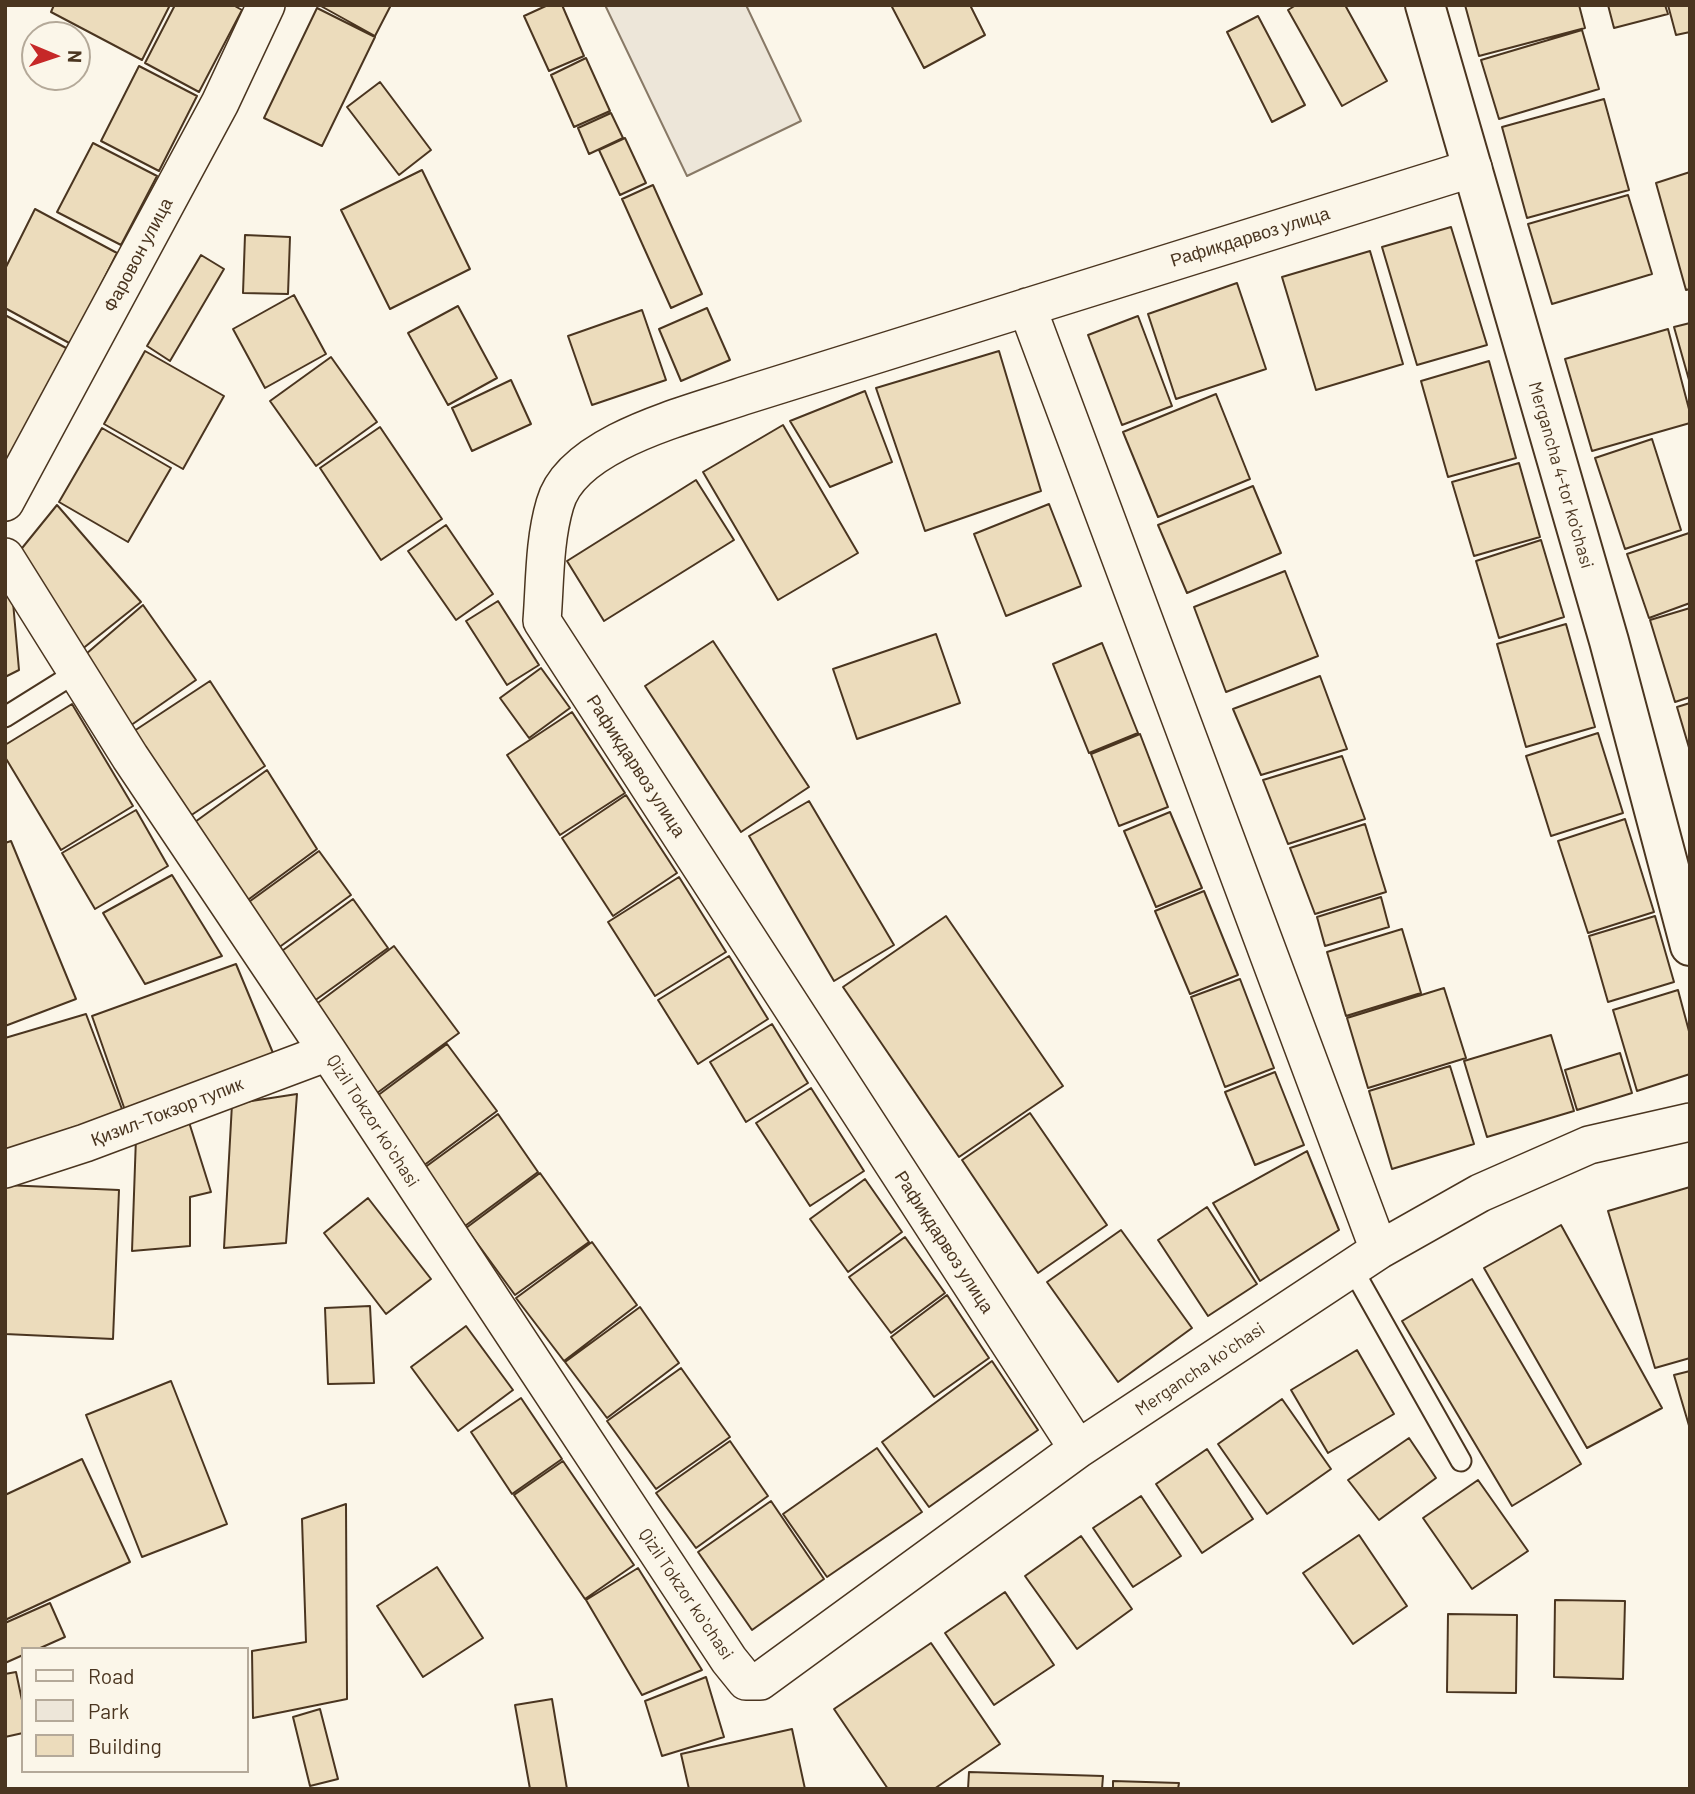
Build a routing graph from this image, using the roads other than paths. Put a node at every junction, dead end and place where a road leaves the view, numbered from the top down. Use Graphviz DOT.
graph roads {
  1 [pos="266,5"];
  2 [pos="1425,5"];
  3 [pos="1474,168"];
  4 [pos="1027,307"];
  5 [pos="5,502"];
  6 [pos="5,558"];
  7 [pos="77,673"];
  8 [pos="5,717"];
  9 [pos="1690,946"];
  10 [pos="328,1052"];
  11 [pos="1690,1122"];
  12 [pos="5,1169"];
  13 [pos="1366,1259"];
  14 [pos="1078,1449"];
  15 [pos="1461,1461"];
  16 [pos="746,1681"];
  1 -- 5 [label="street, Фаровон улица"];
  2 -- 3 [label="main road, Mergancha 4-tor ko'chasi"];
  3 -- 4 [label="street, Рафикдарвоз улица"];
  3 -- 9 [label="main road, Mergancha 4-tor ko'chasi"];
  4 -- 13 [label="street"];
  4 -- 14 [label="street, Рафикдарвоз улица"];
  6 -- 7 [label="street, Qizil Tokzor koʻchasi"];
  7 -- 8 [label="lane"];
  7 -- 10 [label="street, Qizil Tokzor koʻchasi"];
  10 -- 12 [label="street, Қизил-Токзор тупик"];
  10 -- 16 [label="street, Qizil Tokzor koʻchasi"];
  11 -- 13 [label="street, Mergancha koʻchasi"];
  13 -- 14 [label="street, Mergancha koʻchasi"];
  13 -- 15 [label="lane"];
  14 -- 16 [label="street, Mergancha koʻchasi"];
}
